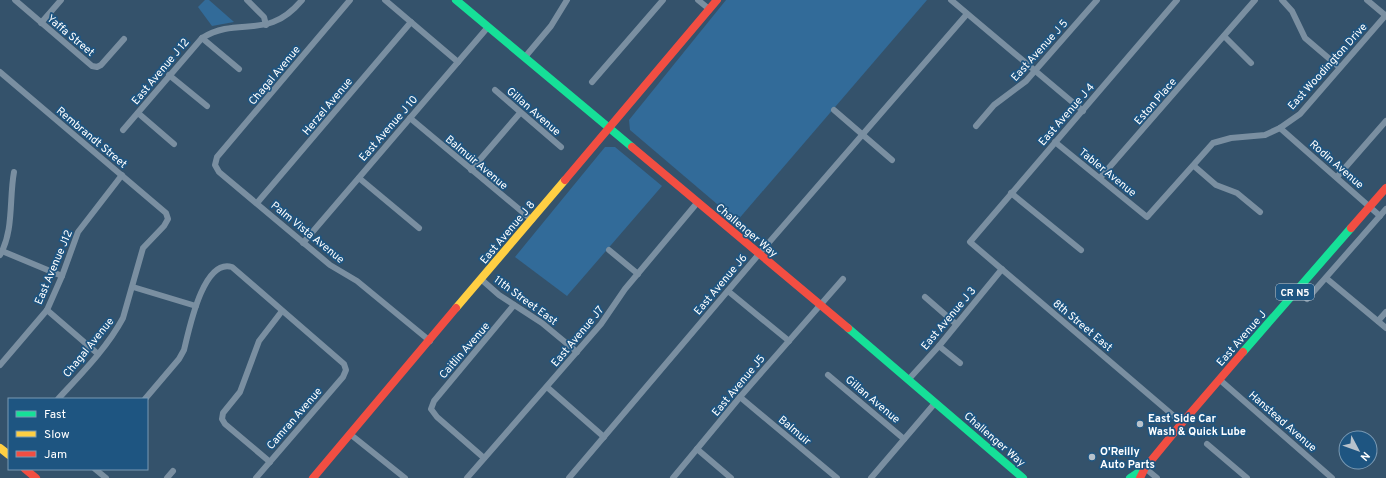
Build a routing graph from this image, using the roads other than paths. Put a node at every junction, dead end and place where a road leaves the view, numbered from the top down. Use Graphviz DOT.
graph roads {
  1 [pos="15,0"];
  2 [pos="61,0"];
  3 [pos="247,0"];
  4 [pos="302,0"];
  5 [pos="350,0"];
  6 [pos="385,0"];
  7 [pos="456,0"];
  8 [pos="567,0"];
  9 [pos="663,0"];
  10 [pos="698,0"];
  11 [pos="717,0"];
  12 [pos="951,0"];
  13 [pos="1097,0"];
  14 [pos="1177,0"];
  15 [pos="1255,0"];
  16 [pos="1282,0"];
  17 [pos="1367,0"];
  18 [pos="709,9"];
  19 [pos="967,14"];
  20 [pos="1386,16"];
  21 [pos="411,22"];
  22 [pos="42,23"];
  23 [pos="266,25"];
  24 [pos="488,27"];
  25 [pos="1224,36"];
  26 [pos="202,38"];
  27 [pos="124,39"];
  28 [pos="525,58"];
  29 [pos="458,62"];
  30 [pos="1251,63"];
  31 [pos="1340,67"];
  32 [pos="239,69"];
  33 [pos="1035,71"];
  34 [pos="0,72"];
  35 [pos="169,75"];
  36 [pos="592,82"];
  37 [pos="495,90"];
  38 [pos="207,106"];
  39 [pos="834,110"];
  40 [pos="1082,111"];
  41 [pos="138,112"];
  42 [pos="520,113"];
  43 [pos="410,118"];
  44 [pos="1386,121"];
  45 [pos="976,126"];
  46 [pos="610,128"];
  47 [pos="1280,128"];
  48 [pos="123,130"];
  49 [pos="862,135"];
  50 [pos="1055,142"];
  51 [pos="174,144"];
  52 [pos="561,148"];
  53 [pos="892,160"];
  54 [pos="215,165"];
  55 [pos="1194,166"];
  56 [pos="471,170"];
  57 [pos="14,172"];
  58 [pos="122,175"];
  59 [pos="1337,177"];
  60 [pos="359,178"];
  61 [pos="1100,178"];
  62 [pos="1386,188"];
  63 [pos="1011,193"];
  64 [pos="257,203"];
  65 [pos="697,203"];
  66 [pos="1370,206"];
  67 [pos="1386,209"];
  68 [pos="1260,212"];
  69 [pos="1380,216"];
  70 [pos="1147,217"];
  71 [pos="168,219"];
  72 [pos="532,220"];
  73 [pos="419,228"];
  74 [pos="970,242"];
  75 [pos="303,243"];
  76 [pos="609,250"];
  77 [pos="1081,250"];
  78 [pos="1,253"];
  79 [pos="759,254"];
  80 [pos="1002,269"];
  81 [pos="638,274"];
  82 [pos="62,276"];
  83 [pos="1326,278"];
  84 [pos="843,279"];
  85 [pos="482,280"];
  86 [pos="133,287"];
  87 [pos="728,291"];
  88 [pos="925,297"];
  89 [pos="1307,299"];
  90 [pos="514,305"];
  91 [pos="820,305"];
  92 [pos="196,306"];
  93 [pos="47,310"];
  94 [pos="282,311"];
  95 [pos="1386,312"];
  96 [pos="1378,321"];
  97 [pos="956,324"];
  98 [pos="1386,328"];
  99 [pos="430,340"];
  100 [pos="789,340"];
  101 [pos="939,346"];
  102 [pos="577,352"];
  103 [pos="98,354"];
  104 [pos="960,363"];
  105 [pos="0,365"];
  106 [pos="828,375"];
  107 [pos="909,379"];
  108 [pos="1220,380"];
  109 [pos="547,387"];
  110 [pos="740,397"];
  111 [pos="59,398"];
  112 [pos="146,398"];
  113 [pos="935,403"];
  114 [pos="1182,423"];
  115 [pos="350,434"];
  116 [pos="604,437"];
  117 [pos="904,439"];
  118 [pos="1207,444"];
  119 [pos="0,448"];
  120 [pos="697,449"];
  121 [pos="8,454"];
  122 [pos="484,458"];
  123 [pos="270,462"];
  124 [pos="1145,468"];
  125 [pos="26,470"];
  126 [pos="96,470"];
  127 [pos="173,471"];
  128 [pos="36,478"];
  129 [pos="106,478"];
  130 [pos="167,478"];
  131 [pos="256,478"];
  132 [pos="313,478"];
  133 [pos="405,478"];
  134 [pos="467,478"];
  135 [pos="569,478"];
  136 [pos="673,478"];
  137 [pos="731,478"];
  138 [pos="838,478"];
  139 [pos="871,478"];
  140 [pos="1023,478"];
  141 [pos="1130,478"];
  142 [pos="1140,478"];
  143 [pos="1157,478"];
  144 [pos="1247,478"];
  145 [pos="1332,478"];
  1 -- 22 [label="street, Yaffa Street"];
  2 -- 22 [label="street"];
  3 -- 23 [label="street"];
  4 -- 23 [label="street, East Avenue J 12"];
  5 -- 54 [label="street, Chagal Avenue"];
  6 -- 21 [label="street"];
  7 -- 24 [label="main road, Challenger Way"];
  8 -- 28 [label="street"];
  9 -- 36 [label="street"];
  10 -- 18 [label="street"];
  11 -- 18 [label="main road, East Avenue J 8"];
  12 -- 19 [label="street"];
  13 -- 33 [label="street, East Avenue J 5"];
  14 -- 40 [label="street, East Avenue J 4"];
  15 -- 25 [label="street, Eston Place"];
  16 -- 31 [label="street"];
  17 -- 20 [label="street"];
  18 -- 46 [label="main road, East Avenue J 8"];
  19 -- 33 [label="street"];
  19 -- 49 [label="street, East Avenue J6"];
  20 -- 31 [label="street, East Woodington Drive"];
  21 -- 29 [label="street"];
  21 -- 64 [label="street, Herzel Avenue"];
  22 -- 27 [label="street, Yaffa Street"];
  23 -- 26 [label="street, East Avenue J 12"];
  24 -- 28 [label="main road, Challenger Way"];
  24 -- 29 [label="street, East Avenue J 10"];
  25 -- 30 [label="street"];
  25 -- 61 [label="street, Eston Place"];
  26 -- 32 [label="street"];
  26 -- 35 [label="street, East Avenue J 12"];
  28 -- 46 [label="main road, Challenger Way"];
  29 -- 43 [label="street, East Avenue J 10"];
  31 -- 47 [label="street, East Woodington Drive"];
  33 -- 40 [label="street"];
  33 -- 45 [label="street, East Avenue J 5"];
  34 -- 58 [label="street, Rembrandt Street"];
  35 -- 38 [label="street"];
  35 -- 41 [label="street, East Avenue J 12"];
  37 -- 42 [label="street, Gillan Avenue"];
  39 -- 49 [label="street"];
  40 -- 50 [label="street, East Avenue J 4"];
  41 -- 48 [label="street, East Avenue J 12"];
  41 -- 51 [label="street"];
  42 -- 52 [label="street, Gillan Avenue"];
  42 -- 56 [label="street"];
  43 -- 56 [label="street, Balmuir Avenue"];
  43 -- 60 [label="street, East Avenue J 10"];
  44 -- 59 [label="street"];
  46 -- 65 [label="main road, Challenger Way"];
  46 -- 72 [label="main road, East Avenue J 8"];
  47 -- 55 [label="street, East Woodington Drive"];
  47 -- 59 [label="street, Rodin Avenue"];
  49 -- 53 [label="street"];
  49 -- 79 [label="street, East Avenue J6"];
  50 -- 61 [label="street, Tabler Avenue"];
  50 -- 63 [label="street, East Avenue J 4"];
  54 -- 64 [label="street, Palm Vista Avenue"];
  55 -- 68 [label="street"];
  55 -- 70 [label="street, East Woodington Drive"];
  56 -- 72 [label="street, Balmuir Avenue"];
  57 -- 78 [label="street"];
  58 -- 71 [label="street, Rembrandt Street"];
  58 -- 82 [label="street, East Avenue J12"];
  59 -- 66 [label="street, Rodin Avenue"];
  60 -- 73 [label="street"];
  60 -- 75 [label="street, East Avenue J 10"];
  61 -- 70 [label="street, Tabler Avenue"];
  62 -- 66 [label="main road, East Avenue J / CR N5"];
  63 -- 74 [label="street, East Avenue J 4"];
  63 -- 77 [label="street"];
  64 -- 75 [label="street, Palm Vista Avenue"];
  65 -- 79 [label="main road, Challenger Way"];
  65 -- 81 [label="street, East Avenue J7"];
  66 -- 69 [label="street, Rodin Avenue"];
  66 -- 108 [label="main road, East Avenue J / CR N5"];
  67 -- 69 [label="street"];
  69 -- 83 [label="street"];
  71 -- 86 [label="street, Chagal Avenue"];
  72 -- 85 [label="main road, East Avenue J 8"];
  74 -- 80 [label="street, 8th Street East"];
  75 -- 99 [label="street, Palm Vista Avenue"];
  76 -- 81 [label="street"];
  78 -- 82 [label="street"];
  79 -- 87 [label="street, East Avenue J6"];
  79 -- 91 [label="main road, Challenger Way"];
  80 -- 97 [label="street, East Avenue J 3"];
  80 -- 114 [label="street, 8th Street East"];
  81 -- 102 [label="street, East Avenue J7"];
  82 -- 93 [label="street, East Avenue J12"];
  83 -- 89 [label="street"];
  83 -- 96 [label="street"];
  84 -- 91 [label="street"];
  85 -- 90 [label="street, 11th Street East"];
  85 -- 99 [label="main road, East Avenue J 8"];
  86 -- 92 [label="street"];
  86 -- 103 [label="street, Chagal Avenue"];
  87 -- 100 [label="street"];
  87 -- 116 [label="street, East Avenue J6"];
  88 -- 97 [label="street"];
  90 -- 102 [label="street, 11th Street East"];
  90 -- 122 [label="street, Caitlin Avenue"];
  91 -- 100 [label="street, East Avenue J5"];
  91 -- 107 [label="main road, Challenger Way"];
  92 -- 94 [label="street"];
  92 -- 112 [label="street"];
  93 -- 103 [label="street"];
  93 -- 105 [label="street, East Avenue J12"];
  94 -- 123 [label="street"];
  94 -- 123 [label="street, Camran Avenue"];
  95 -- 96 [label="street"];
  96 -- 98 [label="street"];
  97 -- 101 [label="street, East Avenue J 3"];
  99 -- 115 [label="main road, East Avenue J 8"];
  100 -- 110 [label="street, East Avenue J5"];
  101 -- 104 [label="street"];
  101 -- 107 [label="street, East Avenue J 3"];
  102 -- 109 [label="street, East Avenue J7"];
  103 -- 111 [label="street, Chagal Avenue"];
  106 -- 117 [label="street, Gillan Avenue"];
  107 -- 113 [label="main road, Challenger Way"];
  108 -- 114 [label="main road, East Avenue J / CR N5"];
  108 -- 145 [label="street, Hanstead Avenue"];
  109 -- 116 [label="street"];
  109 -- 122 [label="street, East Avenue J7"];
  110 -- 120 [label="street, East Avenue J5"];
  110 -- 138 [label="street, Balmuir"];
  113 -- 117 [label="street"];
  113 -- 140 [label="main road, Challenger Way"];
  114 -- 124 [label="main road, East Avenue J / CR N5"];
  115 -- 132 [label="main road, East Avenue J 8"];
  115 -- 133 [label="street"];
  116 -- 135 [label="street, East Avenue J6"];
  117 -- 139 [label="street"];
  118 -- 144 [label="street"];
  119 -- 121 [label="main road"];
  120 -- 136 [label="street, East Avenue J5"];
  120 -- 137 [label="street"];
  122 -- 134 [label="street, East Avenue J7"];
  123 -- 131 [label="street, Camran Avenue"];
  124 -- 141 [label="main road, East Avenue J / CR N5"];
  124 -- 142 [label="main road, East Avenue J / CR N5"];
  124 -- 143 [label="street"];
  125 -- 128 [label="main road"];
  126 -- 129 [label="street"];
  127 -- 130 [label="street"];
}
